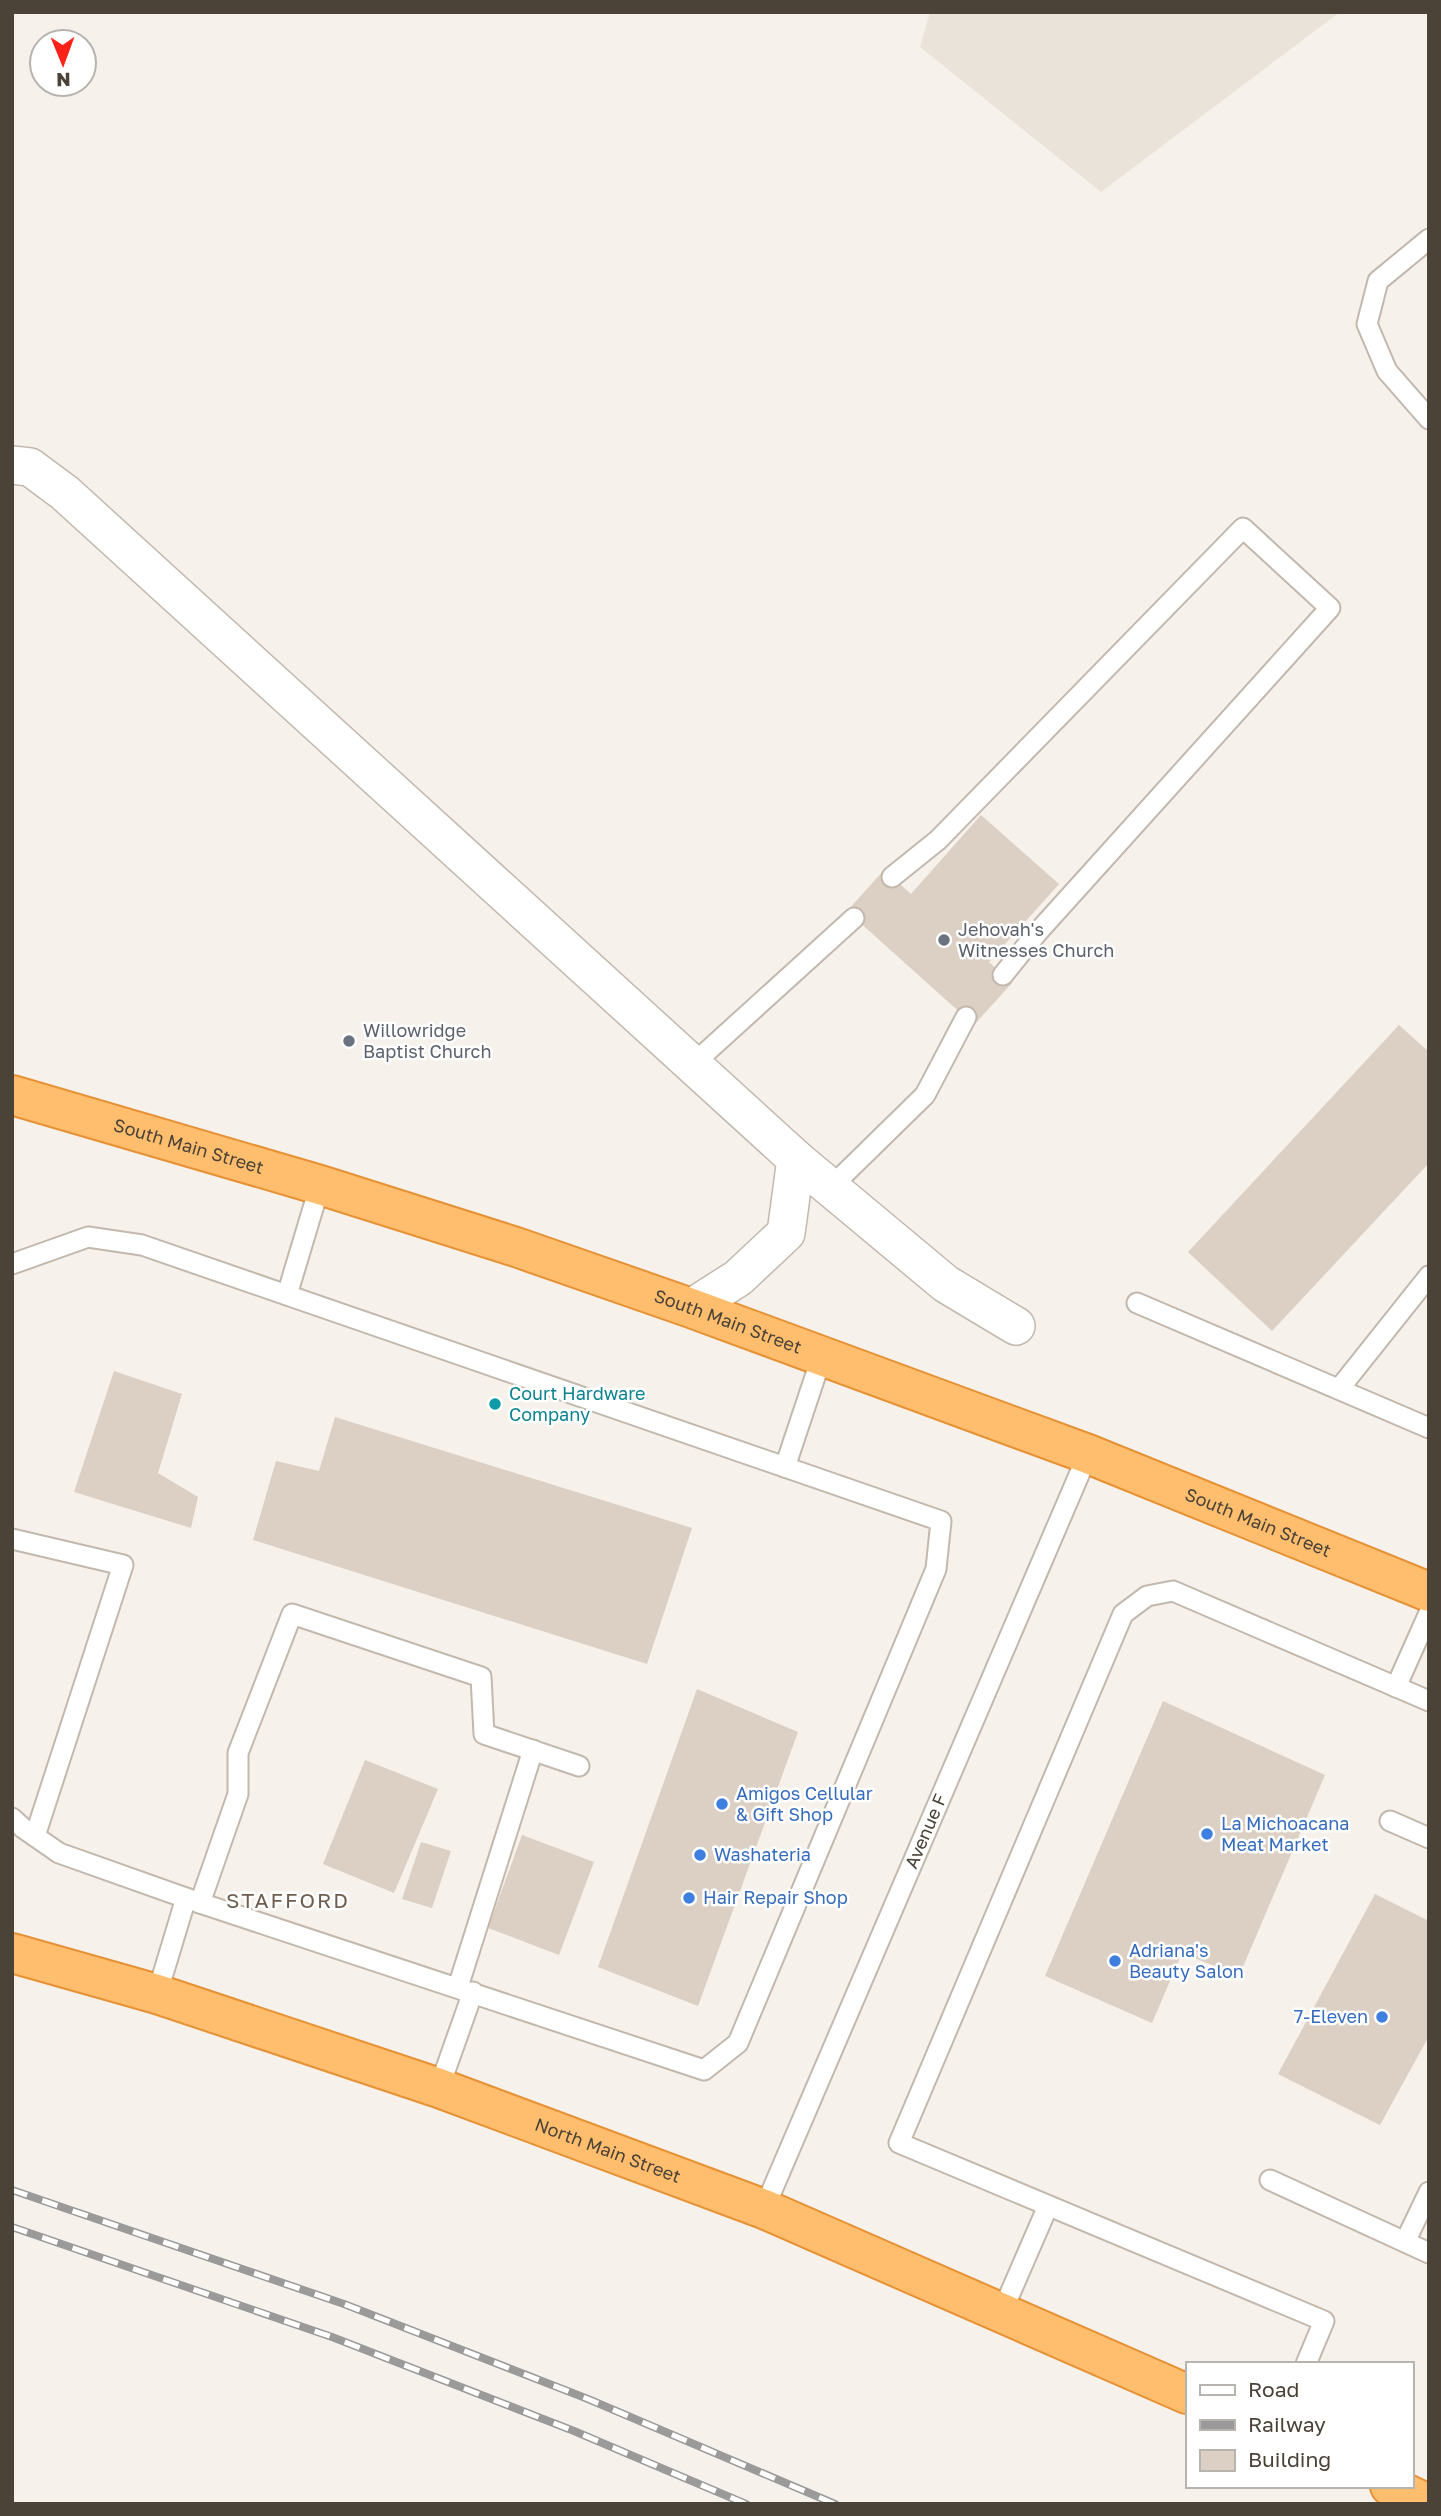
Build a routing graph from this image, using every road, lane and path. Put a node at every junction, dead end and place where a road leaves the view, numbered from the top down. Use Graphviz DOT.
graph roads {
  1 [pos="1429,239"];
  2 [pos="1429,419"];
  3 [pos="12,465"];
  4 [pos="891,877"];
  5 [pos="854,918"];
  6 [pos="1003,975"];
  7 [pos="966,1017"];
  8 [pos="692,1065"];
  9 [pos="12,1095"];
  10 [pos="796,1158"];
  11 [pos="320,1185"];
  12 [pos="831,1187"];
  13 [pos="12,1264"];
  14 [pos="1429,1276"];
  15 [pos="287,1295"];
  16 [pos="1137,1303"];
  17 [pos="691,1308"];
  18 [pos="1016,1326"];
  19 [pos="822,1356"];
  20 [pos="1339,1389"];
  21 [pos="1429,1428"];
  22 [pos="1088,1454"];
  23 [pos="785,1467"];
  24 [pos="12,1539"];
  25 [pos="1429,1592"];
  26 [pos="1429,1613"];
  27 [pos="1396,1687"];
  28 [pos="1429,1701"];
  29 [pos="533,1750"];
  30 [pos="579,1766"];
  31 [pos="1390,1821"];
  32 [pos="23,1827"];
  33 [pos="1429,1838"];
  34 [pos="193,1900"];
  35 [pos="12,1953"];
  36 [pos="466,1990"];
  37 [pos="157,1994"];
  38 [pos="439,2088"];
  39 [pos="1270,2180"];
  40 [pos="1429,2192"];
  41 [pos="1048,2206"];
  42 [pos="764,2209"];
  43 [pos="1405,2242"];
  44 [pos="1429,2253"];
  45 [pos="1002,2312"];
  46 [pos="1307,2362"];
  47 [pos="1186,2394"];
  48 [pos="1394,2488"];
  49 [pos="1428,2504"];
  1 -- 2 [label="lane"];
  3 -- 8 [label="street"];
  4 -- 6 [label="lane"];
  5 -- 8 [label="lane"];
  7 -- 12 [label="lane"];
  8 -- 10 [label="street"];
  9 -- 11 [label="highway, South Main Street"];
  10 -- 12 [label="street"];
  10 -- 17 [label="street"];
  11 -- 15 [label="lane"];
  11 -- 17 [label="highway, South Main Street"];
  12 -- 18 [label="street"];
  13 -- 15 [label="lane"];
  14 -- 20 [label="lane"];
  15 -- 23 [label="lane"];
  16 -- 20 [label="lane"];
  17 -- 19 [label="highway, South Main Street"];
  19 -- 22 [label="highway, South Main Street"];
  19 -- 23 [label="lane"];
  20 -- 21 [label="lane"];
  22 -- 25 [label="highway, South Main Street"];
  22 -- 42 [label="lane, Avenue F"];
  23 -- 36 [label="lane"];
  24 -- 32 [label="lane"];
  26 -- 27 [label="lane"];
  27 -- 28 [label="lane"];
  27 -- 41 [label="lane"];
  29 -- 30 [label="lane"];
  29 -- 34 [label="lane"];
  29 -- 36 [label="lane"];
  31 -- 33 [label="lane"];
  32 -- 34 [label="lane"];
  34 -- 36 [label="lane"];
  34 -- 37 [label="lane"];
  35 -- 37 [label="highway, North Main Street"];
  36 -- 38 [label="lane"];
  37 -- 38 [label="highway, North Main Street"];
  38 -- 42 [label="highway, North Main Street"];
  39 -- 43 [label="lane"];
  40 -- 43 [label="lane"];
  41 -- 45 [label="lane"];
  41 -- 46 [label="lane"];
  42 -- 45 [label="highway, North Main Street"];
  43 -- 44 [label="lane"];
  45 -- 47 [label="highway, North Main Street"];
  48 -- 49 [label="highway"];
}
